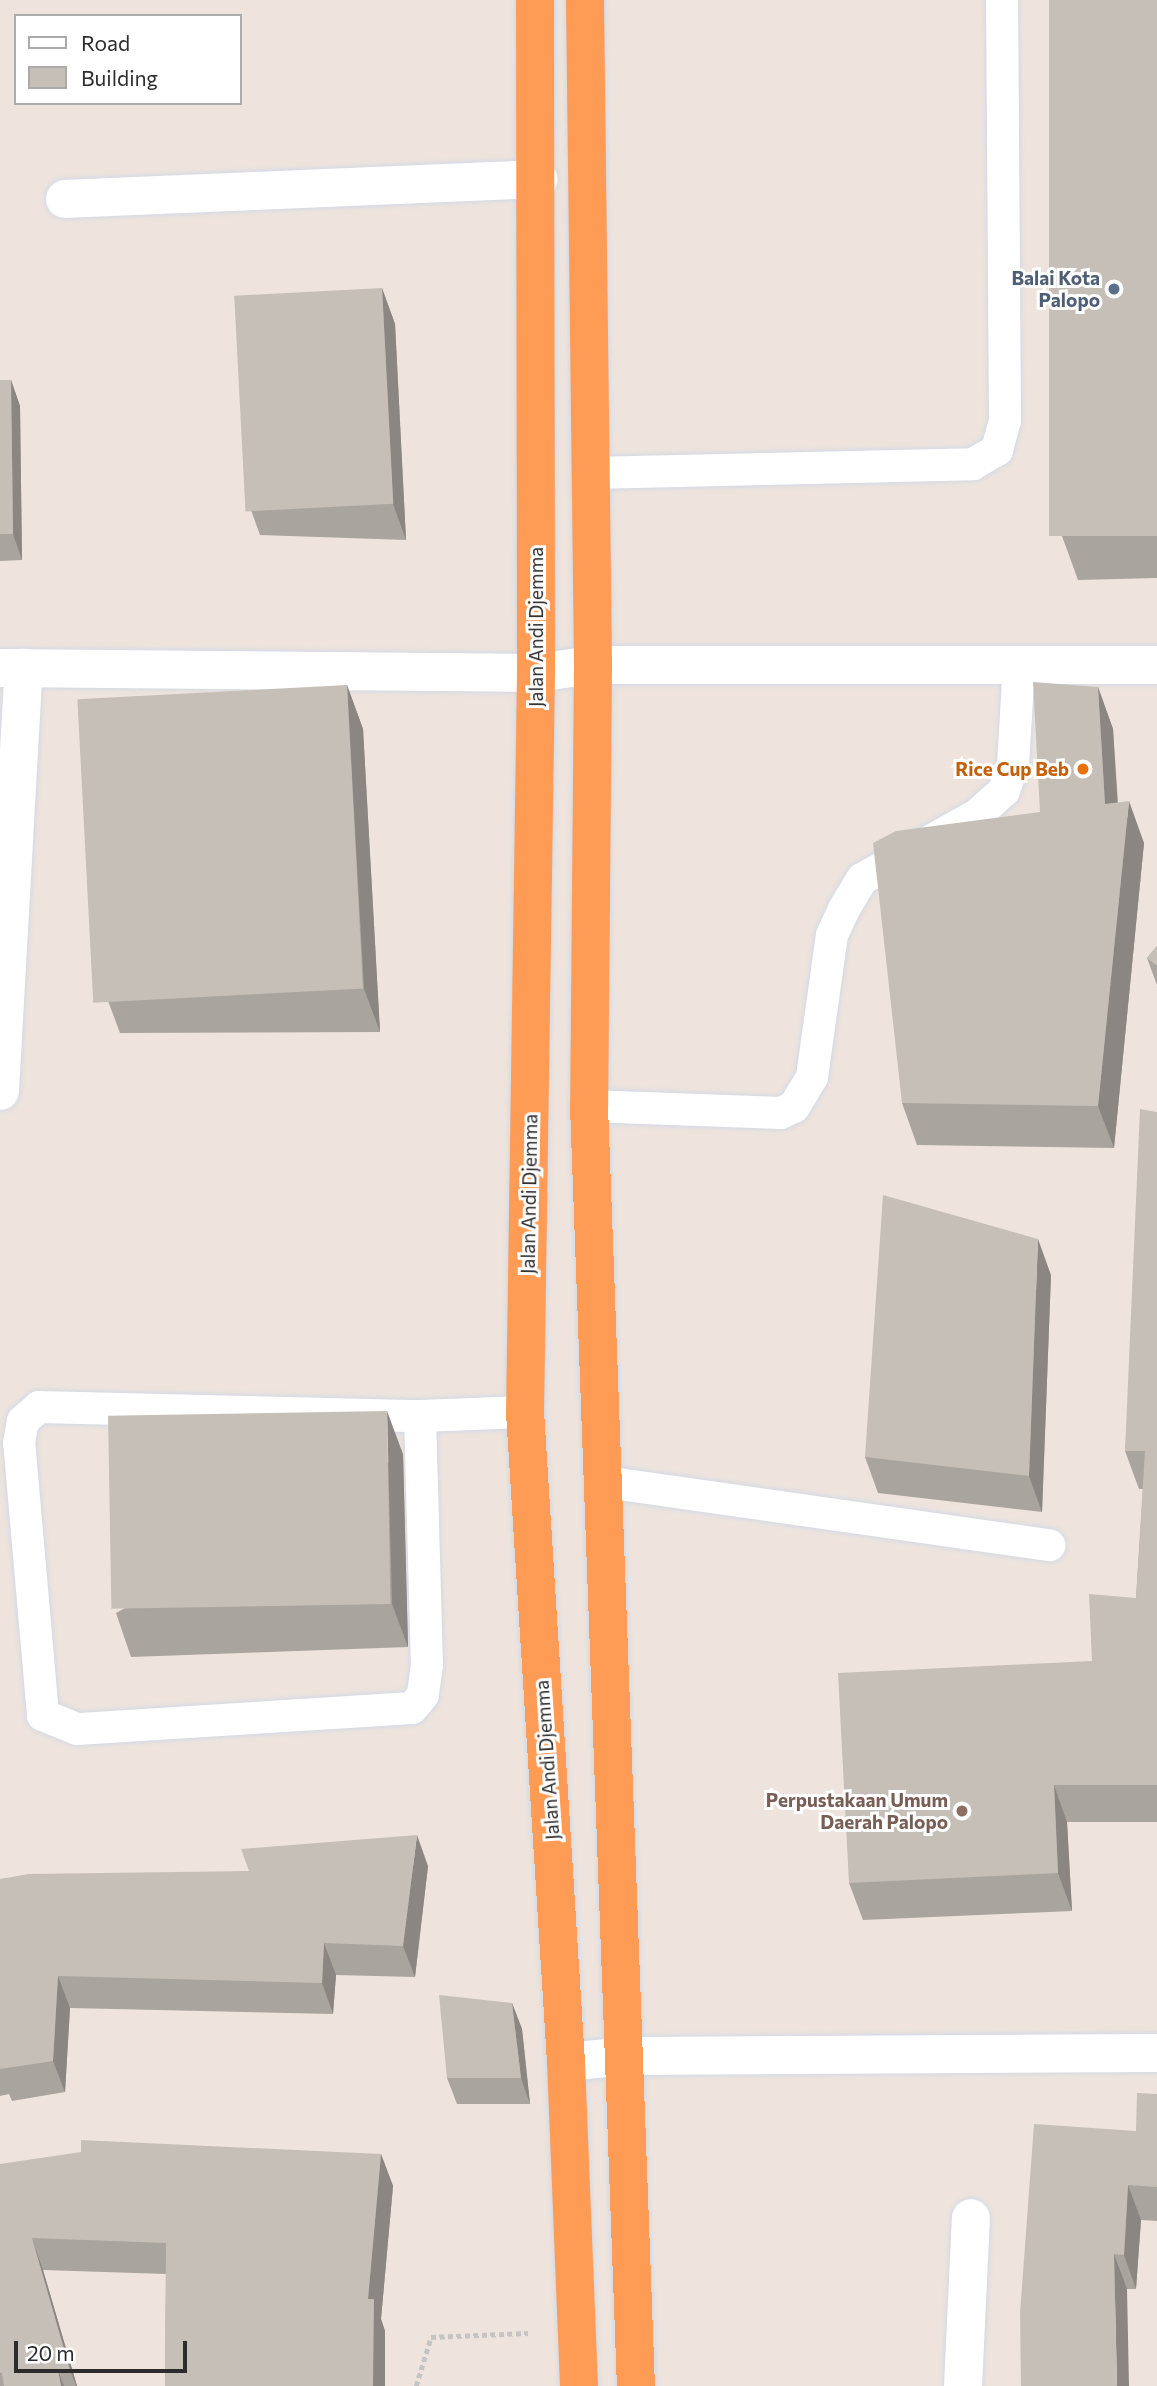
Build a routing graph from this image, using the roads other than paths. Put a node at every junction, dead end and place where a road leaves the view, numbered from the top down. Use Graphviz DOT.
graph roads {
  1 [pos="535,0"];
  2 [pos="585,0"];
  3 [pos="1002,0"];
  4 [pos="539,179"];
  5 [pos="65,199"];
  6 [pos="591,473"];
  7 [pos="1157,665"];
  8 [pos="593,666"];
  9 [pos="1018,666"];
  10 [pos="12,668"];
  11 [pos="536,673"];
  12 [pos="0,1091"];
  13 [pos="589,1106"];
  14 [pos="525,1412"];
  15 [pos="420,1416"];
  16 [pos="605,1482"];
  17 [pos="1050,1545"];
  18 [pos="1157,2053"];
  19 [pos="626,2056"];
  20 [pos="566,2062"];
  21 [pos="971,2218"];
  22 [pos="579,2386"];
  23 [pos="636,2386"];
  24 [pos="962,2386"];
  1 -- 4 [label="highway, Jalan Andi Djemma"];
  2 -- 6 [label="highway"];
  3 -- 6 [label="lane"];
  4 -- 5 [label="street"];
  4 -- 11 [label="highway, Jalan Andi Djemma"];
  6 -- 8 [label="highway"];
  7 -- 9 [label="street"];
  8 -- 9 [label="street"];
  8 -- 11 [label="street"];
  8 -- 13 [label="highway"];
  9 -- 13 [label="lane"];
  10 -- 11 [label="street"];
  10 -- 12 [label="street"];
  11 -- 14 [label="highway, Jalan Andi Djemma"];
  13 -- 16 [label="highway"];
  14 -- 15 [label="lane"];
  14 -- 20 [label="highway, Jalan Andi Djemma"];
  15 -- 15 [label="lane"];
  16 -- 17 [label="lane"];
  16 -- 19 [label="highway"];
  18 -- 19 [label="street"];
  19 -- 20 [label="street"];
  19 -- 23 [label="highway"];
  20 -- 22 [label="highway, Jalan Andi Djemma"];
  21 -- 24 [label="street"];
}
